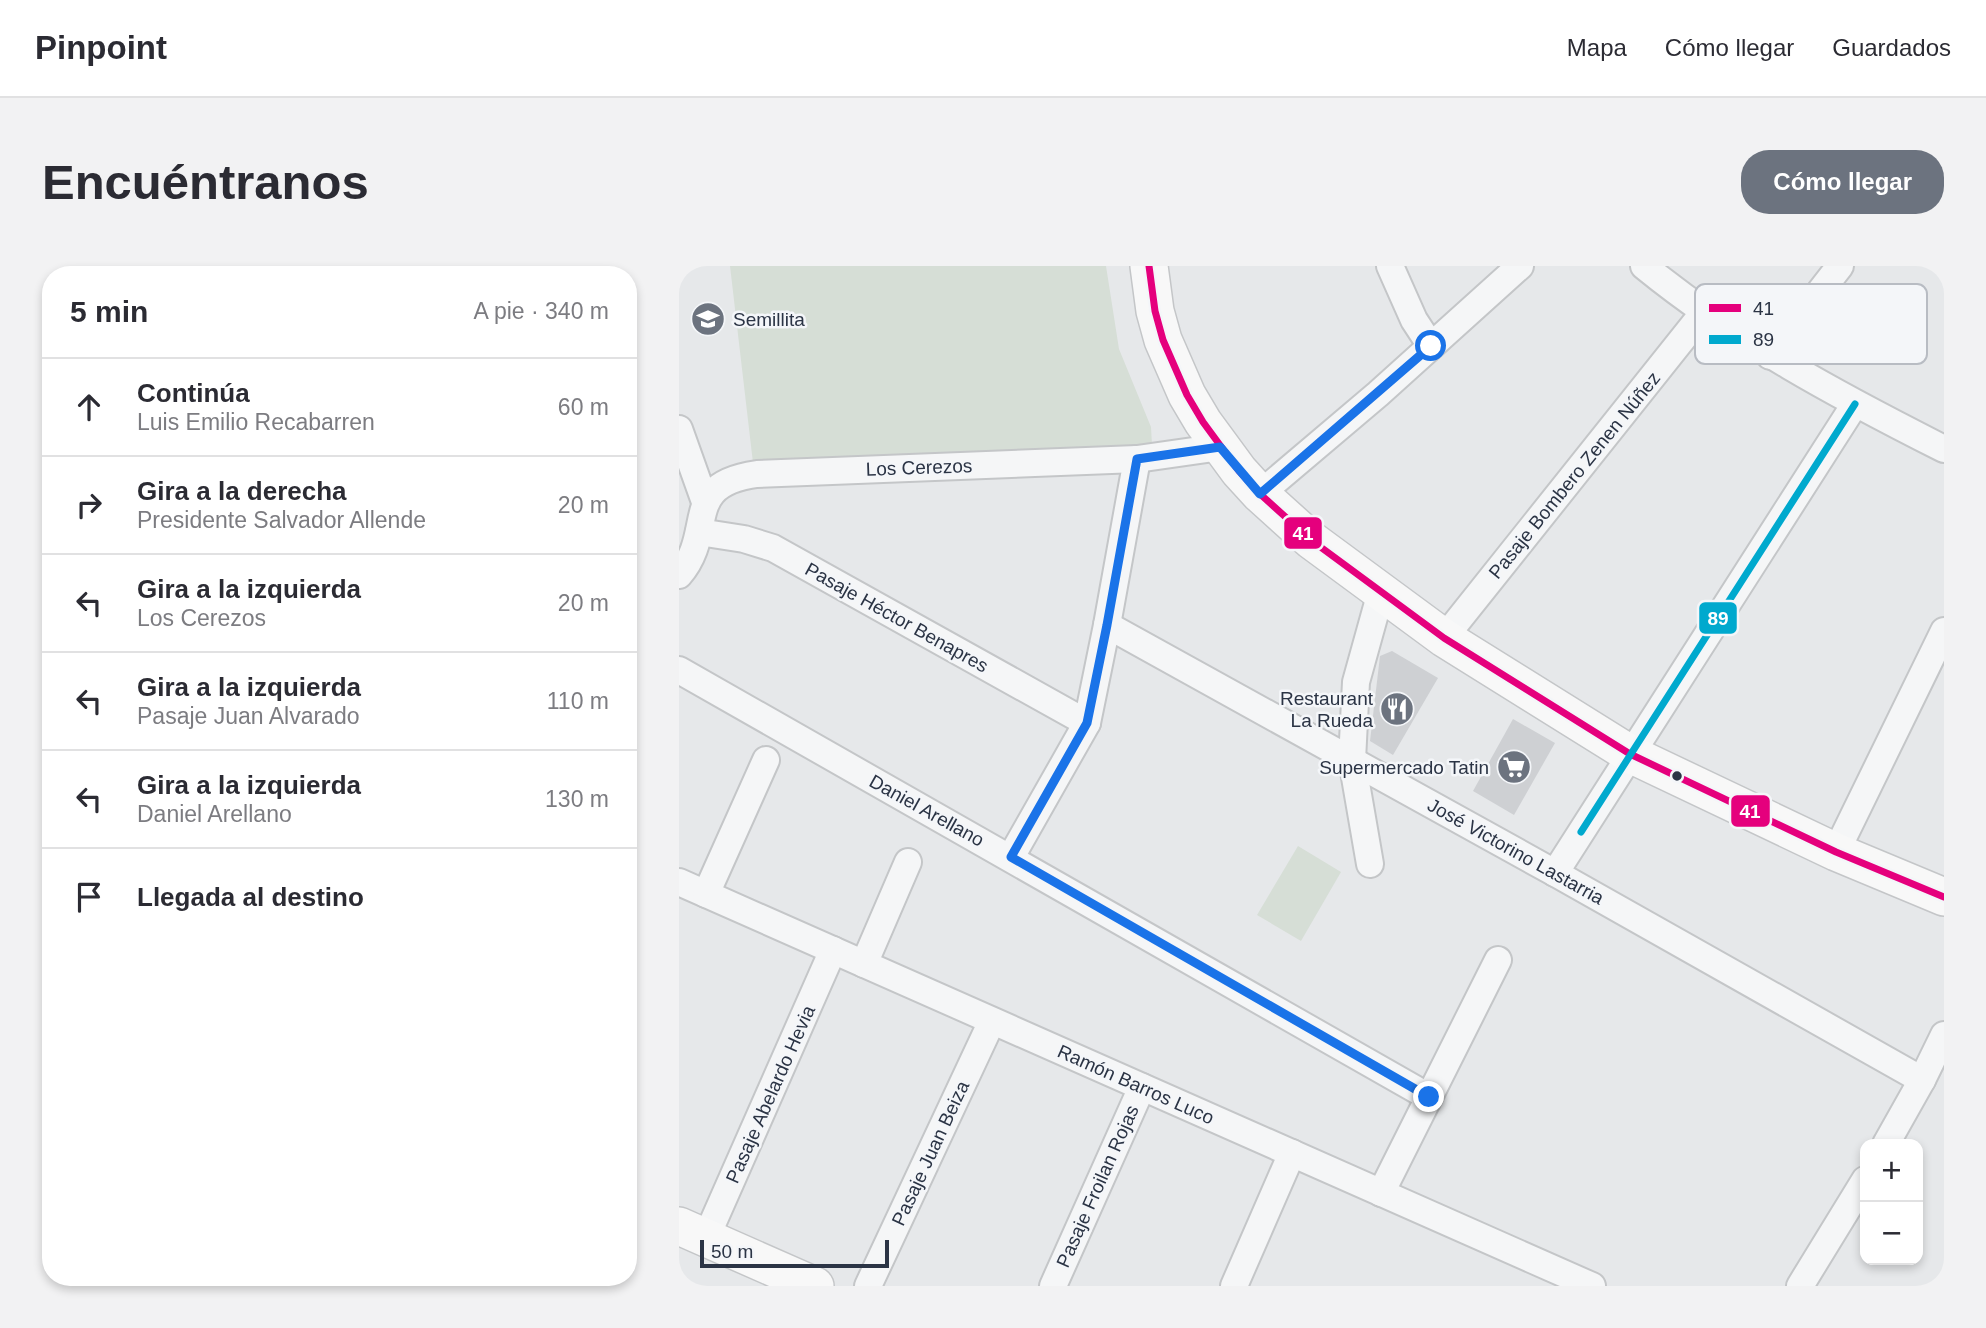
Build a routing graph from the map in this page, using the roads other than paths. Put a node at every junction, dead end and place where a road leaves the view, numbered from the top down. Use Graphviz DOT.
graph roads {
  1 [pos="1149,266"];
  2 [pos="1390,266"];
  3 [pos="1520,266"];
  4 [pos="1644,266"];
  5 [pos="1840,266"];
  6 [pos="1826,284"];
  7 [pos="1695,305"];
  8 [pos="1695,323"];
  9 [pos="1431,346"];
  10 [pos="1784,364"];
  11 [pos="1855,404"];
  12 [pos="679,429"];
  13 [pos="1220,447"];
  14 [pos="1944,449"];
  15 [pos="1137,459"];
  16 [pos="679,488"];
  17 [pos="1260,494"];
  18 [pos="705,502"];
  19 [pos="699,532"];
  20 [pos="679,575"];
  21 [pos="1381,592"];
  22 [pos="1107,625"];
  23 [pos="1944,631"];
  24 [pos="1444,638"];
  25 [pos="679,670"];
  26 [pos="1087,723"];
  27 [pos="1630,754"];
  28 [pos="766,760"];
  29 [pos="1352,760"];
  30 [pos="1836,852"];
  31 [pos="1011,857"];
  32 [pos="908,862"];
  33 [pos="1370,864"];
  34 [pos="1555,873"];
  35 [pos="687,890"];
  36 [pos="1944,897"];
  37 [pos="833,950"];
  38 [pos="1498,960"];
  39 [pos="864,964"];
  40 [pos="992,1021"];
  41 [pos="1944,1035"];
  42 [pos="1922,1080"];
  43 [pos="1142,1087"];
  44 [pos="1429,1097"];
  45 [pos="1889,1139"];
  46 [pos="1292,1153"];
  47 [pos="1860,1188"];
  48 [pos="1381,1193"];
  49 [pos="693,1232"];
  50 [pos="815,1286"];
  51 [pos="868,1286"];
  52 [pos="1053,1286"];
  53 [pos="1234,1286"];
  54 [pos="1592,1286"];
  55 [pos="1800,1286"];
  1 -- 13 [label="main road"];
  2 -- 9 [label="street"];
  3 -- 9 [label="street"];
  4 -- 7 [label="street"];
  5 -- 6 [label="street"];
  8 -- 24 [label="street, Pasaje Bombero Zenen Núñez"];
  9 -- 17 [label="street"];
  10 -- 11 [label="street"];
  11 -- 14 [label="street"];
  11 -- 27 [label="street"];
  12 -- 18 [label="street"];
  13 -- 15 [label="street, Los Cerezos"];
  13 -- 17 [label="main road"];
  15 -- 18 [label="street, Los Cerezos"];
  15 -- 22 [label="street"];
  16 -- 18 [label="street"];
  17 -- 21 [label="main road"];
  18 -- 19 [label="street"];
  19 -- 20 [label="street"];
  19 -- 26 [label="street, Pasaje Héctor Benapres"];
  21 -- 24 [label="main road"];
  21 -- 29 [label="street"];
  22 -- 26 [label="street"];
  22 -- 29 [label="street, José Victorino Lastarria"];
  23 -- 30 [label="street"];
  24 -- 27 [label="main road"];
  25 -- 31 [label="street, Daniel Arellano"];
  26 -- 31 [label="street"];
  27 -- 30 [label="main road"];
  27 -- 34 [label="street"];
  28 -- 35 [label="street"];
  29 -- 33 [label="street"];
  29 -- 34 [label="street, José Victorino Lastarria"];
  30 -- 36 [label="main road"];
  31 -- 44 [label="street, Daniel Arellano"];
  32 -- 39 [label="street"];
  34 -- 42 [label="street, José Victorino Lastarria"];
  35 -- 37 [label="street, Ramón Barros Luco"];
  37 -- 39 [label="street, Ramón Barros Luco"];
  37 -- 49 [label="street, Pasaje Abelardo Hevia"];
  38 -- 44 [label="street"];
  39 -- 40 [label="street, Ramón Barros Luco"];
  40 -- 43 [label="street, Ramón Barros Luco"];
  40 -- 51 [label="street, Pasaje Juan Beiza"];
  41 -- 42 [label="street"];
  42 -- 45 [label="street"];
  43 -- 46 [label="street, Ramón Barros Luco"];
  43 -- 52 [label="street, Pasaje Froilan Rojas"];
  44 -- 48 [label="street"];
  46 -- 48 [label="street, Ramón Barros Luco"];
  46 -- 53 [label="street"];
  47 -- 55 [label="street"];
  48 -- 54 [label="street, Ramón Barros Luco"];
  49 -- 50 [label="main road"];
}
